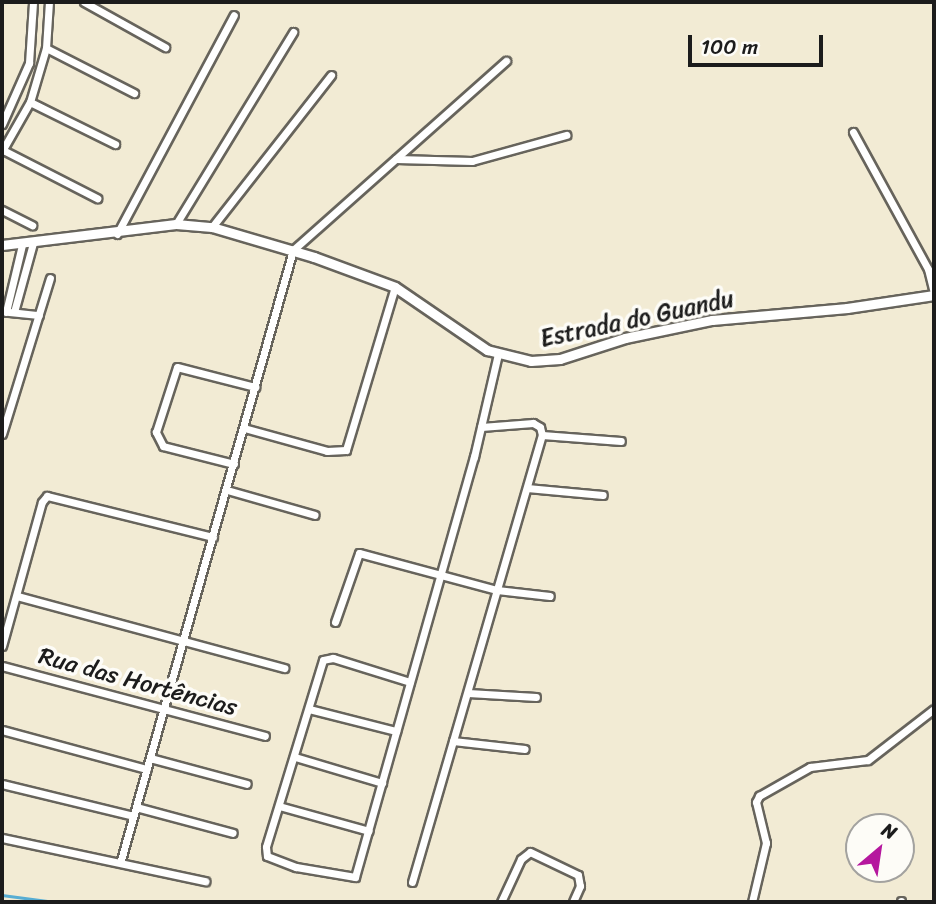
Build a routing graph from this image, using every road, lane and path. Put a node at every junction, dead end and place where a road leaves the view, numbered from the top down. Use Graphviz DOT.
graph roads {
  1 [pos="33,2"];
  2 [pos="49,2"];
  3 [pos="84,2"];
  4 [pos="234,15"];
  5 [pos="293,32"];
  6 [pos="165,47"];
  7 [pos="46,48"];
  8 [pos="506,61"];
  9 [pos="331,75"];
  10 [pos="134,93"];
  11 [pos="30,102"];
  12 [pos="2,124"];
  13 [pos="853,132"];
  14 [pos="566,135"];
  15 [pos="115,144"];
  16 [pos="2,150"];
  17 [pos="396,159"];
  18 [pos="97,198"];
  19 [pos="2,210"];
  20 [pos="176,224"];
  21 [pos="32,226"];
  22 [pos="212,227"];
  23 [pos="117,234"];
  24 [pos="33,243"];
  25 [pos="22,244"];
  26 [pos="2,245"];
  27 [pos="293,250"];
  28 [pos="50,278"];
  29 [pos="395,287"];
  30 [pos="934,294"];
  31 [pos="7,312"];
  32 [pos="38,315"];
  33 [pos="498,354"];
  34 [pos="255,387"];
  35 [pos="481,427"];
  36 [pos="244,428"];
  37 [pos="2,434"];
  38 [pos="541,435"];
  39 [pos="621,441"];
  40 [pos="234,464"];
  41 [pos="527,488"];
  42 [pos="227,490"];
  43 [pos="603,495"];
  44 [pos="315,515"];
  45 [pos="213,537"];
  46 [pos="441,574"];
  47 [pos="497,590"];
  48 [pos="17,596"];
  49 [pos="550,596"];
  50 [pos="335,622"];
  51 [pos="184,639"];
  52 [pos="2,646"];
  53 [pos="2,666"];
  54 [pos="284,668"];
  55 [pos="410,682"];
  56 [pos="468,693"];
  57 [pos="536,697"];
  58 [pos="164,709"];
  59 [pos="309,709"];
  60 [pos="934,709"];
  61 [pos="2,730"];
  62 [pos="396,732"];
  63 [pos="265,736"];
  64 [pos="453,741"];
  65 [pos="526,749"];
  66 [pos="295,757"];
  67 [pos="150,758"];
  68 [pos="147,769"];
  69 [pos="2,783"];
  70 [pos="382,783"];
  71 [pos="247,784"];
  72 [pos="279,806"];
  73 [pos="136,807"];
  74 [pos="133,816"];
  75 [pos="369,831"];
  76 [pos="233,832"];
  77 [pos="2,838"];
  78 [pos="121,860"];
  79 [pos="205,881"];
  80 [pos="412,882"];
  81 [pos="501,902"];
  82 [pos="573,902"];
  83 [pos="752,902"];
  1 -- 12 [label="street"];
  2 -- 7 [label="street"];
  3 -- 6 [label="street"];
  4 -- 23 [label="street"];
  5 -- 20 [label="street"];
  7 -- 10 [label="street"];
  7 -- 11 [label="street"];
  8 -- 17 [label="street"];
  9 -- 22 [label="street"];
  11 -- 15 [label="street"];
  11 -- 16 [label="street"];
  13 -- 30 [label="street"];
  14 -- 17 [label="street"];
  16 -- 18 [label="street"];
  17 -- 27 [label="street"];
  19 -- 21 [label="street"];
  20 -- 22 [label="street, Estrada do Guandu"];
  20 -- 23 [label="street, Estrada do Guandu"];
  22 -- 27 [label="street, Estrada do Guandu"];
  23 -- 24 [label="street, Estrada do Guandu"];
  24 -- 25 [label="street, Estrada do Guandu"];
  24 -- 31 [label="street"];
  25 -- 26 [label="street, Estrada do Guandu"];
  25 -- 31 [label="street"];
  27 -- 29 [label="street, Estrada do Guandu"];
  27 -- 34 [label="street"];
  28 -- 32 [label="street"];
  29 -- 33 [label="street, Estrada do Guandu"];
  29 -- 36 [label="street"];
  30 -- 33 [label="street, Estrada do Guandu"];
  31 -- 32 [label="street"];
  32 -- 37 [label="street"];
  33 -- 35 [label="street"];
  34 -- 36 [label="street"];
  34 -- 40 [label="street"];
  35 -- 38 [label="street"];
  35 -- 46 [label="street"];
  36 -- 40 [label="street"];
  38 -- 39 [label="street"];
  38 -- 41 [label="street"];
  40 -- 42 [label="street"];
  41 -- 43 [label="street"];
  41 -- 47 [label="street"];
  42 -- 44 [label="street"];
  42 -- 45 [label="street"];
  45 -- 48 [label="street"];
  45 -- 51 [label="street"];
  46 -- 47 [label="street"];
  46 -- 50 [label="street"];
  46 -- 55 [label="street"];
  47 -- 49 [label="street"];
  47 -- 56 [label="street"];
  48 -- 51 [label="street"];
  48 -- 52 [label="street"];
  51 -- 54 [label="street"];
  51 -- 58 [label="street"];
  53 -- 58 [label="street, Rua das Hortências"];
  55 -- 59 [label="street"];
  55 -- 62 [label="street"];
  56 -- 57 [label="street"];
  56 -- 64 [label="street"];
  58 -- 63 [label="street, Rua das Hortências"];
  58 -- 67 [label="street"];
  59 -- 62 [label="street"];
  59 -- 66 [label="street"];
  60 -- 83 [label="street"];
  61 -- 68 [label="street"];
  62 -- 70 [label="street"];
  64 -- 65 [label="street"];
  64 -- 80 [label="street"];
  66 -- 70 [label="street"];
  66 -- 72 [label="street"];
  67 -- 68 [label="street"];
  67 -- 71 [label="street"];
  68 -- 73 [label="street"];
  69 -- 74 [label="street"];
  70 -- 75 [label="street"];
  72 -- 75 [label="street"];
  72 -- 75 [label="street"];
  73 -- 74 [label="street"];
  73 -- 76 [label="street"];
  74 -- 78 [label="street"];
  77 -- 78 [label="street"];
  78 -- 79 [label="street"];
  81 -- 82 [label="street"];
}
